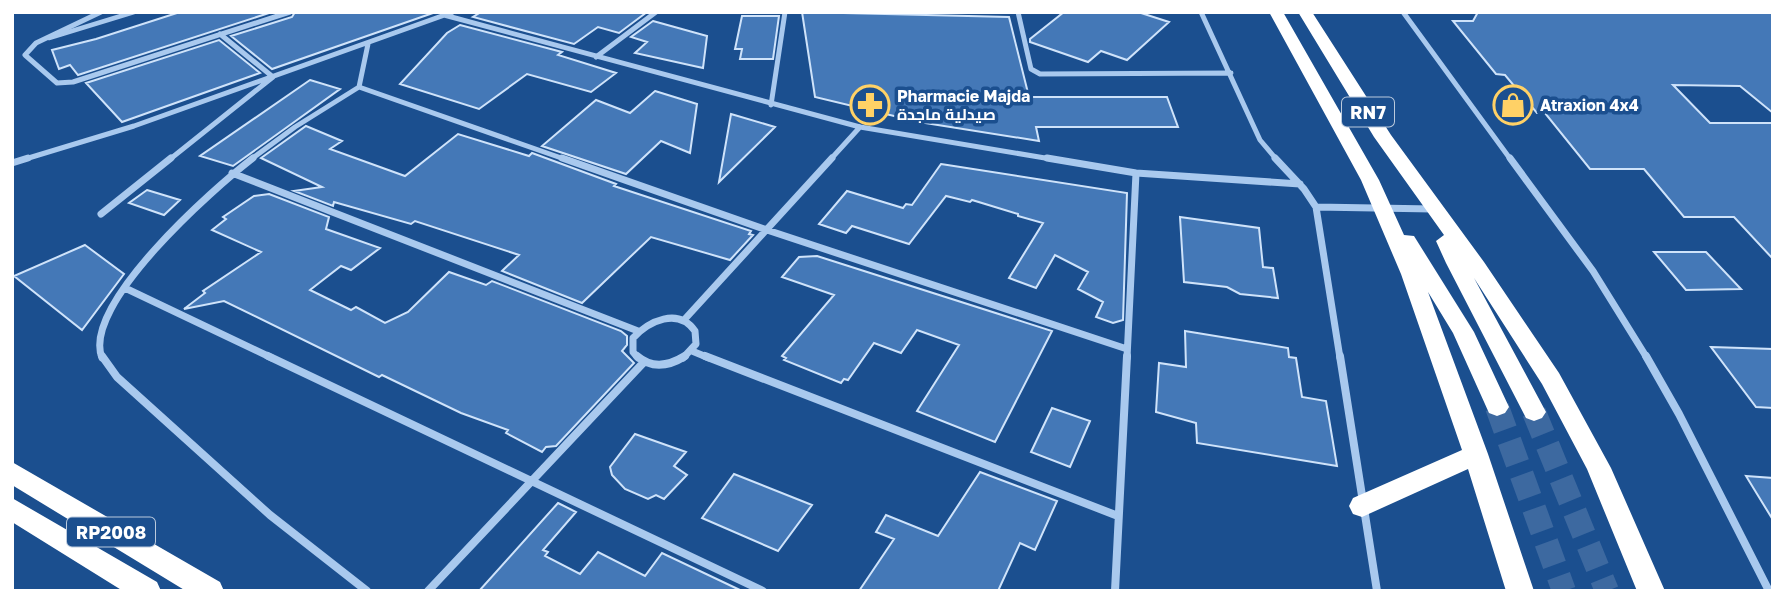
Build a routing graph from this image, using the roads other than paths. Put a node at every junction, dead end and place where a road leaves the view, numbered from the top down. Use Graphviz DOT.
graph roads {
  1 [pos="101,12"];
  2 [pos="134,12"];
  3 [pos="290,12"];
  4 [pos="453,12"];
  5 [pos="656,12"];
  6 [pos="785,12"];
  7 [pos="1018,12"];
  8 [pos="1201,12"];
  9 [pos="1276,12"];
  10 [pos="1304,12"];
  11 [pos="1403,12"];
  12 [pos="444,15"];
  13 [pos="220,34"];
  14 [pos="36,43"];
  15 [pos="368,44"];
  16 [pos="596,57"];
  17 [pos="1231,73"];
  18 [pos="273,77"];
  19 [pos="359,88"];
  20 [pos="771,104"];
  21 [pos="860,127"];
  22 [pos="12,163"];
  23 [pos="232,173"];
  24 [pos="1136,173"];
  25 [pos="1300,184"];
  26 [pos="1316,207"];
  27 [pos="1383,209"];
  28 [pos="1434,209"];
  29 [pos="101,214"];
  30 [pos="767,230"];
  31 [pos="125,288"];
  32 [pos="684,320"];
  33 [pos="638,331"];
  34 [pos="1127,349"];
  35 [pos="692,351"];
  36 [pos="645,362"];
  37 [pos="1497,407"];
  38 [pos="1534,412"];
  39 [pos="1476,454"];
  40 [pos="12,472"];
  41 [pos="532,481"];
  42 [pos="1362,506"];
  43 [pos="12,509"];
  44 [pos="1118,516"];
  45 [pos="147,591"];
  46 [pos="211,591"];
  47 [pos="367,591"];
  48 [pos="428,591"];
  49 [pos="763,591"];
  50 [pos="1115,591"];
  51 [pos="1377,591"];
  52 [pos="1520,591"];
  53 [pos="1651,591"];
  54 [pos="1769,591"];
  1 -- 14 [label="street"];
  2 -- 14 [label="lane"];
  3 -- 13 [label="street"];
  4 -- 12 [label="street"];
  5 -- 16 [label="street"];
  6 -- 20 [label="street"];
  7 -- 17 [label="street"];
  8 -- 17 [label="street"];
  9 -- 27 [label="highway, RN7"];
  10 -- 28 [label="highway, RN7"];
  11 -- 54 [label="street"];
  12 -- 15 [label="street"];
  12 -- 16 [label="street"];
  13 -- 14 [label="street"];
  13 -- 18 [label="street"];
  15 -- 18 [label="street"];
  15 -- 19 [label="street"];
  16 -- 20 [label="street"];
  17 -- 25 [label="street"];
  18 -- 22 [label="street"];
  18 -- 29 [label="street"];
  19 -- 23 [label="street"];
  19 -- 30 [label="street"];
  20 -- 21 [label="street"];
  21 -- 24 [label="street"];
  21 -- 30 [label="street"];
  23 -- 31 [label="street"];
  23 -- 33 [label="street"];
  24 -- 25 [label="street"];
  24 -- 34 [label="street"];
  25 -- 26 [label="street"];
  26 -- 27 [label="street"];
  26 -- 42 [label="street"];
  27 -- 28 [label="street"];
  27 -- 37 [label="highway, RN7"];
  27 -- 39 [label="highway"];
  28 -- 38 [label="highway, RN7"];
  28 -- 53 [label="highway"];
  30 -- 32 [label="street"];
  30 -- 34 [label="street"];
  31 -- 41 [label="street"];
  31 -- 47 [label="street"];
  32 -- 33 [label="street"];
  32 -- 35 [label="street"];
  33 -- 36 [label="street"];
  34 -- 44 [label="street"];
  35 -- 36 [label="street"];
  35 -- 44 [label="street"];
  36 -- 41 [label="street"];
  39 -- 42 [label="highway"];
  39 -- 52 [label="highway"];
  40 -- 46 [label="highway, RP2008"];
  41 -- 48 [label="street"];
  41 -- 49 [label="street"];
  42 -- 51 [label="street"];
  43 -- 45 [label="highway, RP2008"];
  44 -- 50 [label="street"];
}
